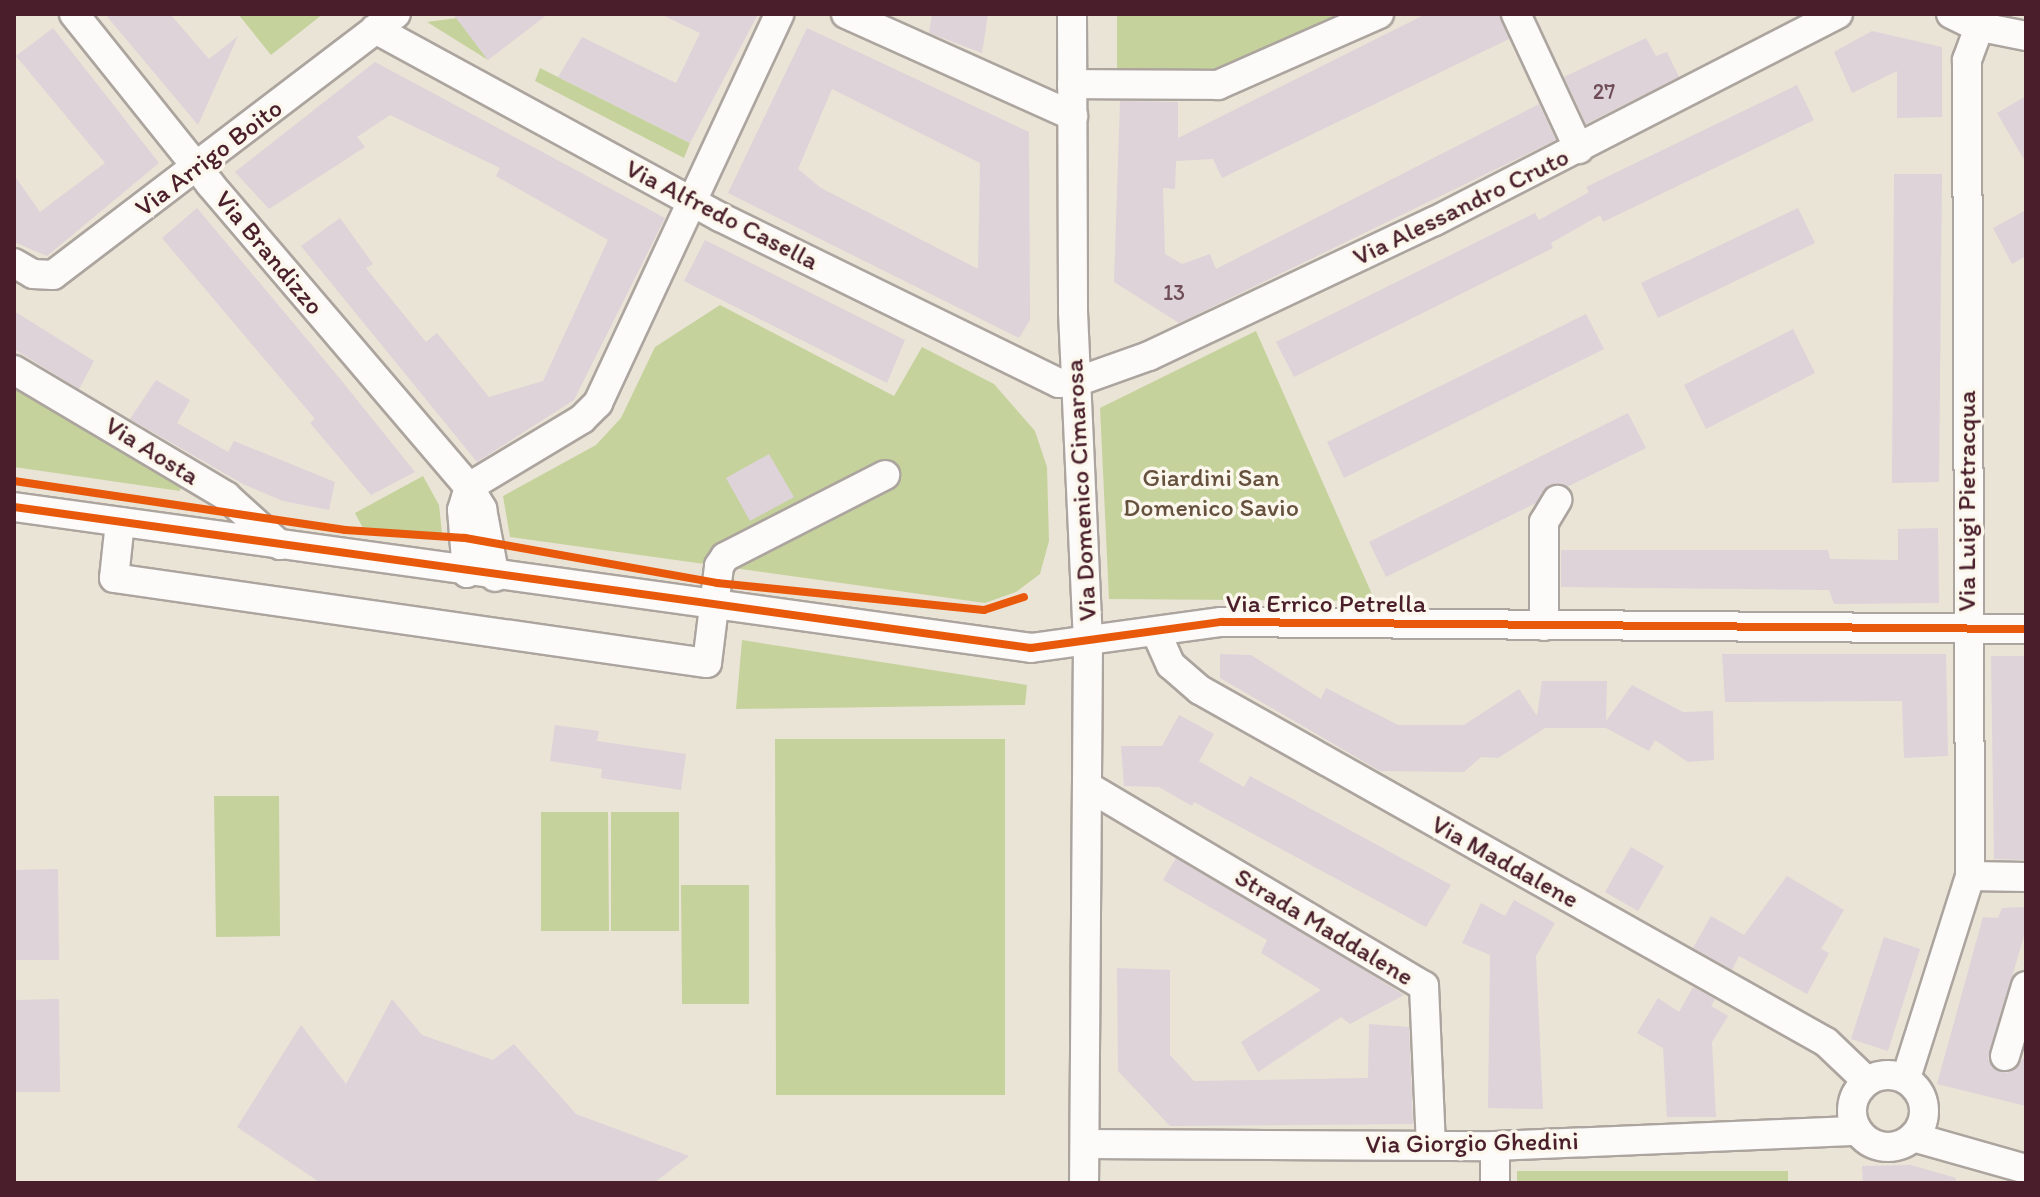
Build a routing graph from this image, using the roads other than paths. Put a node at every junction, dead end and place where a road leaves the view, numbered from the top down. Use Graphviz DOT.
graph roads {
  1 [pos="74,14"];
  2 [pos="779,14"];
  3 [pos="846,14"];
  4 [pos="1072,14"];
  5 [pos="1379,14"];
  6 [pos="1516,14"];
  7 [pos="1838,14"];
  8 [pos="1951,14"];
  9 [pos="1980,20"];
  10 [pos="386,22"];
  11 [pos="2026,36"];
  12 [pos="1072,84"];
  13 [pos="1073,116"];
  14 [pos="1579,149"];
  15 [pos="198,169"];
  16 [pos="691,201"];
  17 [pos="14,263"];
  18 [pos="14,370"];
  19 [pos="1076,382"];
  20 [pos="885,475"];
  21 [pos="469,487"];
  22 [pos="1557,500"];
  23 [pos="14,507"];
  24 [pos="120,522"];
  25 [pos="280,545"];
  26 [pos="481,575"];
  27 [pos="714,608"];
  28 [pos="1544,626"];
  29 [pos="2026,629"];
  30 [pos="1967,631"];
  31 [pos="1156,632"];
  32 [pos="1088,643"];
  33 [pos="1087,786"];
  34 [pos="1970,876"];
  35 [pos="2026,877"];
  36 [pos="2026,986"];
  37 [pos="2005,1056"];
  38 [pos="1906,1078"];
  39 [pos="1867,1081"];
  40 [pos="1858,1131"];
  41 [pos="1913,1137"];
  42 [pos="1085,1144"];
  43 [pos="1431,1145"];
  44 [pos="1495,1146"];
  45 [pos="2026,1169"];
  46 [pos="1084,1183"];
  47 [pos="1495,1183"];
  1 -- 15 [label="street, Via Brandizzo"];
  2 -- 16 [label="street"];
  3 -- 13 [label="street"];
  4 -- 12 [label="street, Via Domenico Cimarosa"];
  5 -- 12 [label="street"];
  6 -- 14 [label="street"];
  7 -- 14 [label="street, Via Alessandro Cruto"];
  8 -- 9 [label="street"];
  9 -- 11 [label="street"];
  9 -- 30 [label="street, Via Luigi Pietracqua"];
  10 -- 15 [label="street, Via Arrigo Boito"];
  10 -- 16 [label="street, Via Alfredo Casella"];
  12 -- 13 [label="street, Via Domenico Cimarosa"];
  13 -- 19 [label="street, Via Domenico Cimarosa"];
  14 -- 19 [label="street, Via Alessandro Cruto"];
  15 -- 17 [label="street, Via Arrigo Boito"];
  15 -- 21 [label="street, Via Brandizzo"];
  16 -- 19 [label="street, Via Alfredo Casella"];
  16 -- 21 [label="street"];
  18 -- 25 [label="street, Via Aosta"];
  19 -- 32 [label="street, Via Domenico Cimarosa"];
  20 -- 27 [label="street"];
  21 -- 26 [label="street, Via Brandizzo"];
  22 -- 28 [label="street"];
  23 -- 24 [label="street, Via Errico Petrella"];
  24 -- 25 [label="street, Via Errico Petrella"];
  24 -- 27 [label="street"];
  25 -- 26 [label="street, Via Errico Petrella"];
  26 -- 27 [label="street, Via Errico Petrella"];
  27 -- 32 [label="street, Via Errico Petrella"];
  28 -- 30 [label="street, Via Errico Petrella"];
  28 -- 31 [label="street, Via Errico Petrella"];
  29 -- 30 [label="street, Via Errico Petrella"];
  30 -- 34 [label="street, Via Luigi Pietracqua"];
  31 -- 32 [label="street, Via Errico Petrella"];
  31 -- 39 [label="street, Via Maddalene"];
  32 -- 33 [label="street, Via Domenico Cimarosa"];
  33 -- 42 [label="street, Via Domenico Cimarosa"];
  33 -- 43 [label="street, Strada Maddalene"];
  34 -- 35 [label="street"];
  34 -- 38 [label="street, Via Luigi Pietracqua"];
  36 -- 37 [label="street"];
  38 -- 39 [label="street"];
  38 -- 41 [label="street"];
  39 -- 40 [label="street"];
  40 -- 41 [label="street"];
  40 -- 44 [label="street, Via Giorgio Ghedini"];
  41 -- 45 [label="street"];
  42 -- 43 [label="street, Via Giorgio Ghedini"];
  42 -- 46 [label="street, Via Domenico Cimarosa"];
  43 -- 44 [label="street, Via Giorgio Ghedini"];
  44 -- 47 [label="street"];
}
